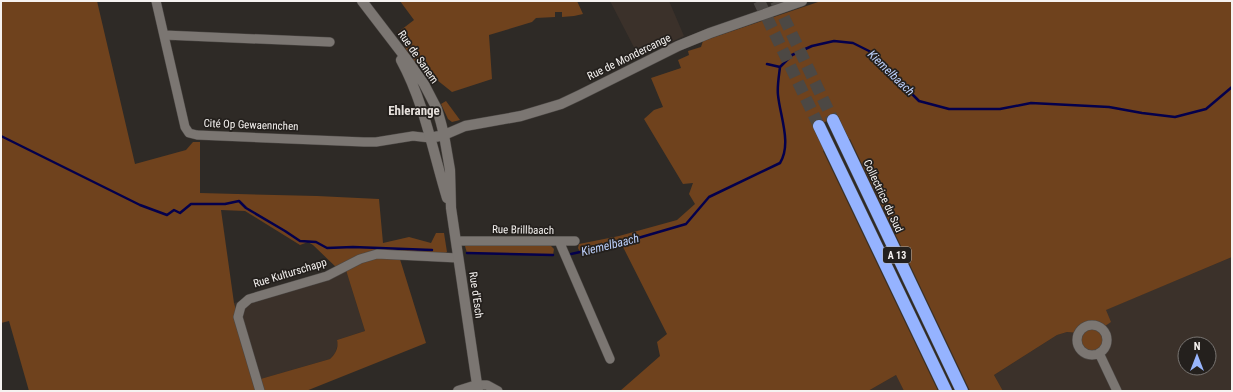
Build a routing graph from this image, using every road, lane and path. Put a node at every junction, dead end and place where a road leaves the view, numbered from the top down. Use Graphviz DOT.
graph roads {
  1 [pos="156,1"];
  2 [pos="362,1"];
  3 [pos="802,1"];
  4 [pos="383,28"];
  5 [pos="164,34"];
  6 [pos="330,42"];
  7 [pos="833,120"];
  8 [pos="441,123"];
  9 [pos="427,126"];
  10 [pos="465,126"];
  11 [pos="819,126"];
  12 [pos="444,135"];
  13 [pos="413,136"];
  14 [pos="430,138"];
  15 [pos="450,208"];
  16 [pos="575,240"];
  17 [pos="456,241"];
  18 [pos="559,241"];
  19 [pos="458,258"];
  20 [pos="1099,353"];
  21 [pos="610,359"];
  22 [pos="478,388"];
  23 [pos="260,391"];
  24 [pos="458,391"];
  25 [pos="498,391"];
  26 [pos="946,391"];
  27 [pos="962,391"];
  28 [pos="1117,391"];
  1 -- 5 [label="street, Cité Op Gewaennchen"];
  2 -- 4 [label="main road, Rue de Sanem"];
  3 -- 10 [label="main road, Rue de Mondercange"];
  4 -- 8 [label="main road, Rue de Sanem"];
  4 -- 9 [label="main road, Rue de Sanem"];
  5 -- 6 [label="street"];
  5 -- 13 [label="street, Cité Op Gewaennchen"];
  7 -- 27 [label="highway, Collectrice du Sud / A 13"];
  8 -- 9 [label="main road, Rue de Mondercange"];
  8 -- 10 [label="main road, Rue de Mondercange"];
  8 -- 12 [label="main road, Rue d'Esch"];
  9 -- 13 [label="street, Cité Op Gewaennchen"];
  9 -- 14 [label="main road, Rue d'Esch"];
  10 -- 12 [label="main road, Rue de Mondercange"];
  11 -- 26 [label="highway, A 13"];
  12 -- 14 [label="main road, Rue de Mondercange"];
  12 -- 15 [label="main road, Rue d'Esch"];
  13 -- 14 [label="street, Cité Op Gewaennchen"];
  14 -- 15 [label="main road, Rue d'Esch"];
  15 -- 17 [label="main road, Rue d'Esch"];
  16 -- 18 [label="street"];
  17 -- 18 [label="street, Rue Brillbaach"];
  17 -- 19 [label="main road, Rue d'Esch"];
  18 -- 21 [label="street, Rue Brillbaach"];
  19 -- 22 [label="main road, Rue d'Esch"];
  19 -- 23 [label="street, Rue Kulturschapp"];
  20 -- 28 [label="street"];
  22 -- 24 [label="main road"];
  22 -- 25 [label="street"];
}
